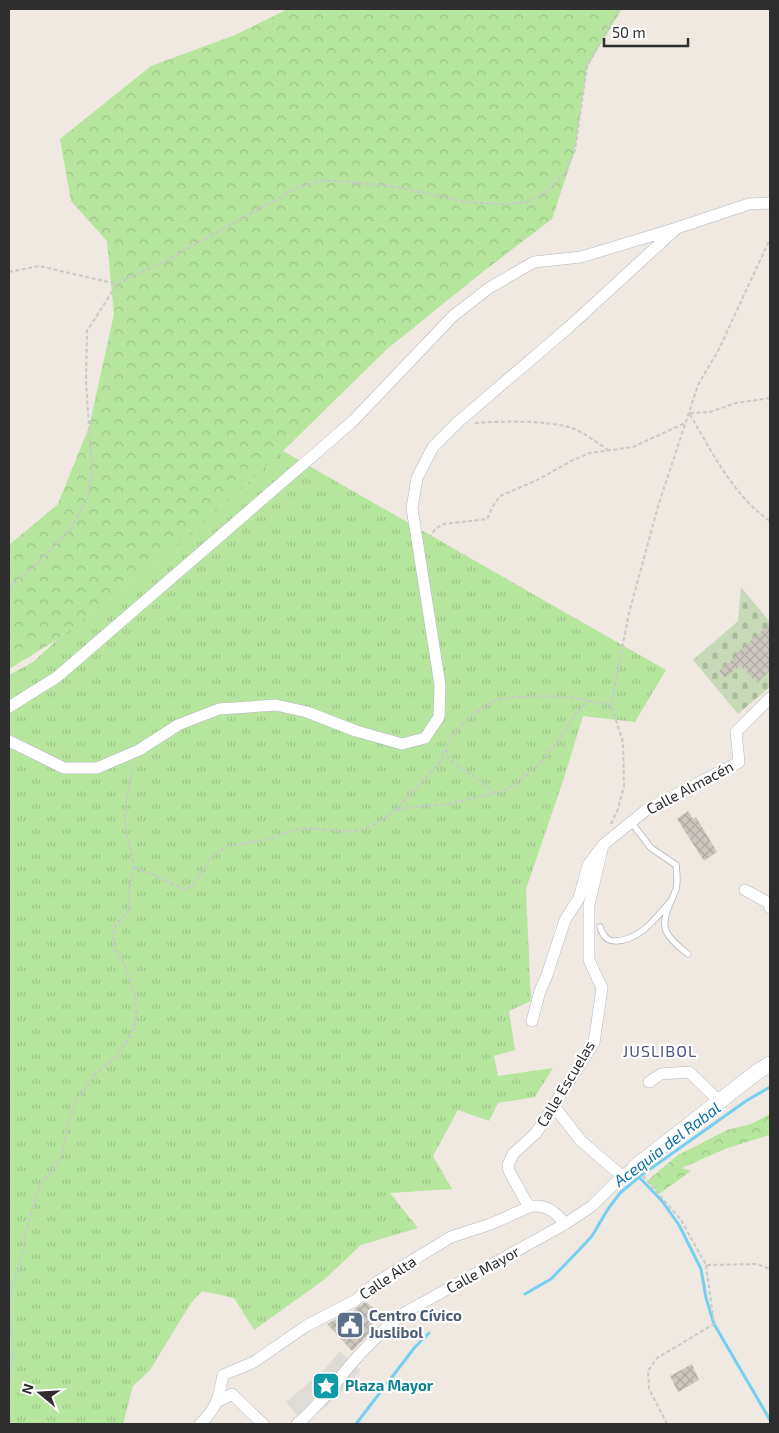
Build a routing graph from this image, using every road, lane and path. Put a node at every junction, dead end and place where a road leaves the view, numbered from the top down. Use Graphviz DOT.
graph roads {
  1 [pos="618,9"];
  2 [pos="770,203"];
  3 [pos="678,228"];
  4 [pos="770,239"];
  5 [pos="9,272"];
  6 [pos="117,284"];
  7 [pos="770,398"];
  8 [pos="689,413"];
  9 [pos="458,422"];
  10 [pos="686,422"];
  11 [pos="608,450"];
  12 [pos="770,521"];
  13 [pos="419,551"];
  14 [pos="9,588"];
  15 [pos="770,698"];
  16 [pos="589,700"];
  17 [pos="611,705"];
  18 [pos="9,707"];
  19 [pos="9,742"];
  20 [pos="446,749"];
  21 [pos="133,752"];
  22 [pos="495,793"];
  23 [pos="395,811"];
  24 [pos="631,822"];
  25 [pos="603,844"];
  26 [pos="134,868"];
  27 [pos="744,890"];
  28 [pos="672,900"];
  29 [pos="770,905"];
  30 [pos="600,927"];
  31 [pos="688,954"];
  32 [pos="532,1021"];
  33 [pos="770,1064"];
  34 [pos="649,1082"];
  35 [pos="719,1101"];
  36 [pos="553,1105"];
  37 [pos="634,1167"];
  38 [pos="622,1176"];
  39 [pos="645,1178"];
  40 [pos="529,1207"];
  41 [pos="565,1224"];
  42 [pos="706,1265"];
  43 [pos="770,1269"];
  44 [pos="9,1381"];
  45 [pos="218,1402"];
  46 [pos="200,1424"];
  47 [pos="263,1424"];
  48 [pos="297,1424"];
  49 [pos="667,1424"];
  1 -- 6 [label="path"];
  2 -- 3 [label="street"];
  3 -- 9 [label="street"];
  3 -- 18 [label="street"];
  4 -- 8 [label="path"];
  5 -- 6 [label="path"];
  6 -- 14 [label="path"];
  7 -- 8 [label="path"];
  8 -- 10 [label="path"];
  8 -- 12 [label="path"];
  9 -- 11 [label="path"];
  9 -- 13 [label="street"];
  10 -- 11 [label="path"];
  10 -- 17 [label="path"];
  11 -- 13 [label="path"];
  13 -- 21 [label="street"];
  15 -- 24 [label="street, Calle Almacén"];
  16 -- 17 [label="path"];
  16 -- 20 [label="path"];
  16 -- 22 [label="path"];
  17 -- 25 [label="path"];
  19 -- 21 [label="street"];
  20 -- 22 [label="path"];
  20 -- 23 [label="path"];
  21 -- 26 [label="path"];
  22 -- 23 [label="path"];
  23 -- 26 [label="path"];
  24 -- 25 [label="street, Calle Almacén"];
  24 -- 28 [label="lane"];
  25 -- 32 [label="street, Calle Almacén"];
  25 -- 36 [label="street, Calle Escuelas"];
  26 -- 44 [label="path"];
  27 -- 29 [label="street"];
  28 -- 30 [label="lane"];
  28 -- 31 [label="lane"];
  33 -- 35 [label="street"];
  34 -- 35 [label="street"];
  35 -- 37 [label="street"];
  36 -- 38 [label="street"];
  36 -- 40 [label="street, Calle Escuelas"];
  37 -- 38 [label="street, Calle Mayor"];
  38 -- 41 [label="street, Calle Mayor"];
  39 -- 42 [label="path"];
  40 -- 41 [label="street"];
  40 -- 45 [label="street, Calle Alta"];
  41 -- 48 [label="street, Calle Mayor"];
  42 -- 43 [label="path"];
  42 -- 49 [label="path"];
  45 -- 46 [label="street, Calle Alta"];
  45 -- 47 [label="street"];
}
